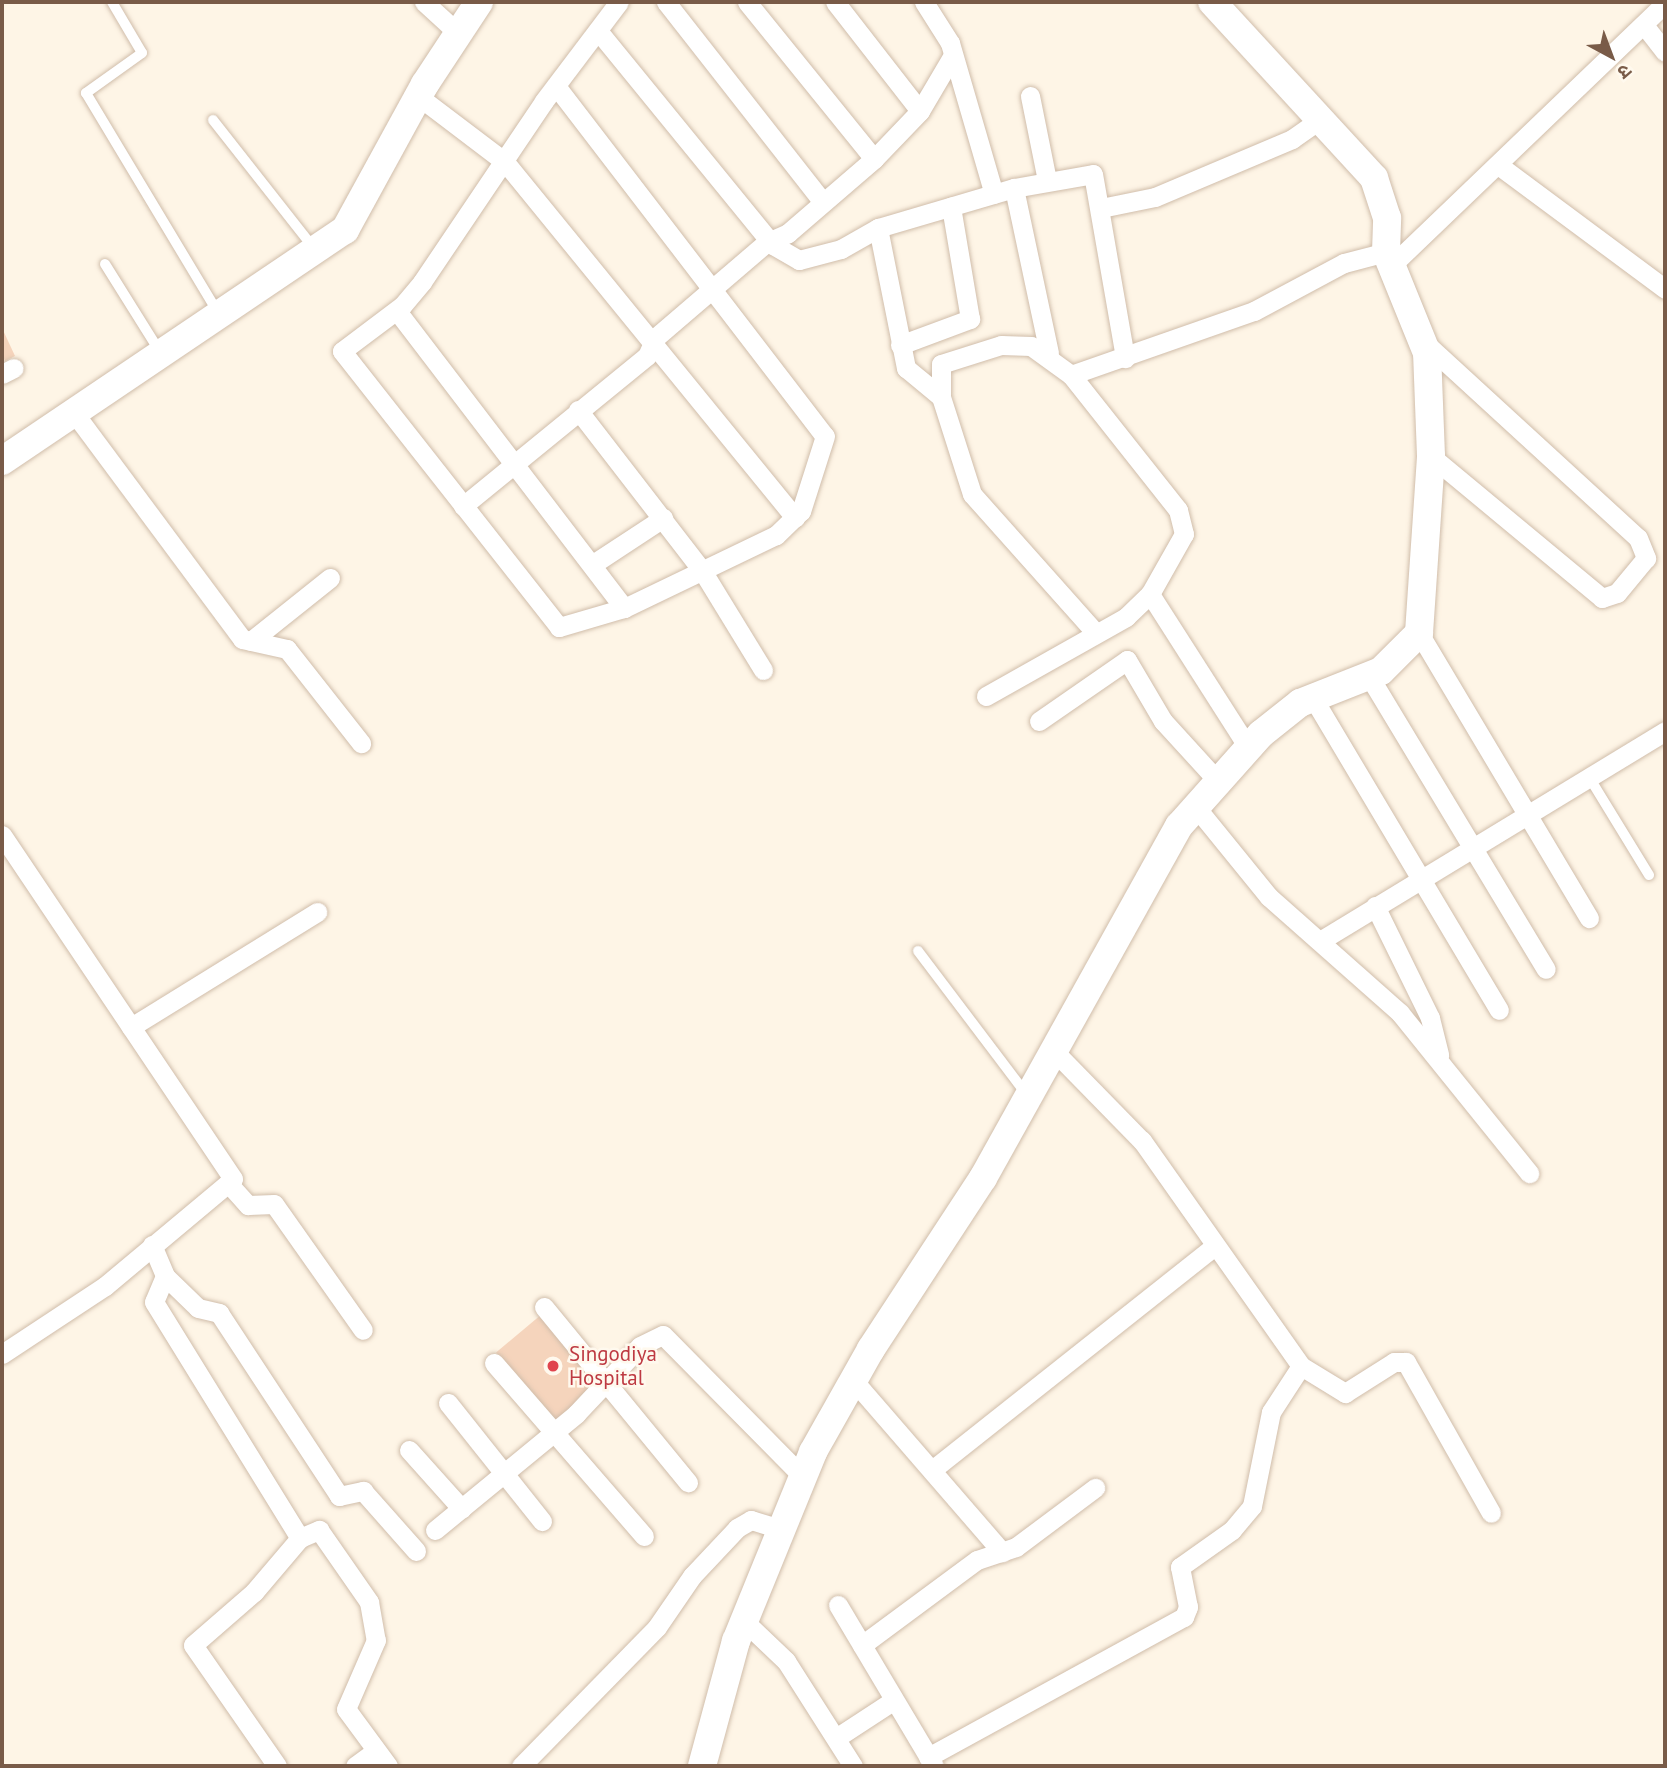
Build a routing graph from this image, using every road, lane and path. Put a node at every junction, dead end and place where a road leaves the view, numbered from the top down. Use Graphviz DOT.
graph roads {
  1 [pos="112,2"];
  2 [pos="425,2"];
  3 [pos="479,2"];
  4 [pos="620,2"];
  5 [pos="666,2"];
  6 [pos="747,2"];
  7 [pos="835,2"];
  8 [pos="924,2"];
  9 [pos="1212,2"];
  10 [pos="1665,3"];
  11 [pos="1644,25"];
  12 [pos="599,32"];
  13 [pos="458,33"];
  14 [pos="1665,52"];
  15 [pos="953,55"];
  16 [pos="556,86"];
  17 [pos="418,96"];
  18 [pos="1030,96"];
  19 [pos="920,111"];
  20 [pos="1322,118"];
  21 [pos="214,120"];
  22 [pos="874,159"];
  23 [pos="505,162"];
  24 [pos="1501,167"];
  25 [pos="1047,180"];
  26 [pos="1014,188"];
  27 [pos="994,194"];
  28 [pos="822,201"];
  29 [pos="951,207"];
  30 [pos="1101,208"];
  31 [pos="878,228"];
  32 [pos="773,245"];
  33 [pos="316,251"];
  34 [pos="1389,259"];
  35 [pos="105,264"];
  36 [pos="1665,289"];
  37 [pos="718,290"];
  38 [pos="397,311"];
  39 [pos="220,316"];
  40 [pos="1423,342"];
  41 [pos="900,345"];
  42 [pos="650,348"];
  43 [pos="1049,353"];
  44 [pos="163,356"];
  45 [pos="1125,358"];
  46 [pos="1071,374"];
  47 [pos="941,397"];
  48 [pos="578,410"];
  49 [pos="75,414"];
  50 [pos="1431,456"];
  51 [pos="2,461"];
  52 [pos="515,461"];
  53 [pos="463,506"];
  54 [pos="663,518"];
  55 [pos="794,518"];
  56 [pos="593,564"];
  57 [pos="703,572"];
  58 [pos="330,578"];
  59 [pos="1150,594"];
  60 [pos="624,608"];
  61 [pos="1094,631"];
  62 [pos="1419,633"];
  63 [pos="251,641"];
  64 [pos="763,670"];
  65 [pos="1369,676"];
  66 [pos="986,696"];
  67 [pos="1312,698"];
  68 [pos="1039,721"];
  69 [pos="1665,731"];
  70 [pos="360,743"];
  71 [pos="1248,747"];
  72 [pos="1589,777"];
  73 [pos="1216,779"];
  74 [pos="1195,806"];
  75 [pos="1531,813"];
  76 [pos="2,835"];
  77 [pos="1469,849"];
  78 [pos="1649,875"];
  79 [pos="1421,878"];
  80 [pos="1375,906"];
  81 [pos="317,912"];
  82 [pos="1589,918"];
  83 [pos="1320,940"];
  84 [pos="918,951"];
  85 [pos="1546,969"];
  86 [pos="1499,1010"];
  87 [pos="131,1027"];
  88 [pos="1053,1050"];
  89 [pos="1439,1057"];
  90 [pos="1028,1096"];
  91 [pos="1530,1173"];
  92 [pos="228,1183"];
  93 [pos="152,1245"];
  94 [pos="1215,1246"];
  95 [pos="165,1276"];
  96 [pos="544,1307"];
  97 [pos="363,1330"];
  98 [pos="2,1354"];
  99 [pos="495,1363"];
  100 [pos="1301,1366"];
  101 [pos="853,1380"];
  102 [pos="605,1385"];
  103 [pos="449,1403"];
  104 [pos="552,1434"];
  105 [pos="409,1450"];
  106 [pos="932,1470"];
  107 [pos="506,1472"];
  108 [pos="803,1477"];
  109 [pos="688,1482"];
  110 [pos="1095,1488"];
  111 [pos="462,1509"];
  112 [pos="1491,1513"];
  113 [pos="542,1521"];
  114 [pos="781,1529"];
  115 [pos="435,1530"];
  116 [pos="644,1536"];
  117 [pos="300,1538"];
  118 [pos="416,1551"];
  119 [pos="1002,1552"];
  120 [pos="838,1605"];
  121 [pos="744,1621"];
  122 [pos="862,1645"];
  123 [pos="894,1700"];
  124 [pos="836,1738"];
  125 [pos="382,1759"];
  126 [pos="931,1762"];
  127 [pos="277,1766"];
  128 [pos="355,1766"];
  129 [pos="521,1766"];
  130 [pos="702,1766"];
  131 [pos="853,1766"];
  1 -- 39 [label="lane"];
  2 -- 13 [label="street"];
  3 -- 13 [label="street"];
  4 -- 12 [label="street"];
  5 -- 28 [label="street"];
  6 -- 22 [label="street"];
  7 -- 19 [label="street"];
  8 -- 15 [label="street"];
  9 -- 20 [label="street"];
  10 -- 11 [label="street"];
  11 -- 14 [label="street"];
  11 -- 24 [label="street"];
  12 -- 16 [label="street"];
  12 -- 32 [label="street"];
  13 -- 17 [label="street"];
  15 -- 19 [label="street"];
  15 -- 27 [label="street"];
  16 -- 23 [label="street"];
  16 -- 37 [label="street"];
  17 -- 23 [label="street"];
  17 -- 33 [label="street"];
  18 -- 25 [label="street"];
  19 -- 22 [label="street"];
  20 -- 30 [label="street"];
  20 -- 34 [label="street"];
  21 -- 33 [label="lane"];
  22 -- 28 [label="street"];
  23 -- 38 [label="street"];
  23 -- 42 [label="street"];
  24 -- 34 [label="street"];
  24 -- 36 [label="street"];
  25 -- 26 [label="street"];
  25 -- 30 [label="street"];
  26 -- 27 [label="street"];
  26 -- 43 [label="street"];
  27 -- 29 [label="street"];
  28 -- 32 [label="street"];
  29 -- 31 [label="street"];
  29 -- 41 [label="street"];
  30 -- 45 [label="street"];
  31 -- 32 [label="street"];
  31 -- 41 [label="street"];
  32 -- 37 [label="street"];
  33 -- 39 [label="street"];
  34 -- 40 [label="street"];
  34 -- 45 [label="street"];
  35 -- 44 [label="lane"];
  37 -- 42 [label="street"];
  37 -- 55 [label="street"];
  38 -- 52 [label="street"];
  38 -- 53 [label="street"];
  39 -- 44 [label="street"];
  40 -- 50 [label="street"];
  40 -- 50 [label="street"];
  41 -- 47 [label="street"];
  42 -- 48 [label="street"];
  42 -- 55 [label="street"];
  43 -- 46 [label="street"];
  43 -- 47 [label="street"];
  44 -- 49 [label="street"];
  45 -- 46 [label="street"];
  46 -- 59 [label="street"];
  47 -- 61 [label="street"];
  48 -- 52 [label="street"];
  48 -- 54 [label="street"];
  49 -- 51 [label="street"];
  49 -- 63 [label="street"];
  50 -- 62 [label="street"];
  52 -- 53 [label="street"];
  52 -- 56 [label="street"];
  53 -- 60 [label="street"];
  54 -- 56 [label="street"];
  54 -- 57 [label="street"];
  55 -- 57 [label="street"];
  56 -- 60 [label="street"];
  57 -- 60 [label="street"];
  57 -- 64 [label="street"];
  58 -- 63 [label="street"];
  59 -- 61 [label="street"];
  59 -- 71 [label="street"];
  61 -- 66 [label="street"];
  62 -- 65 [label="street"];
  62 -- 75 [label="street"];
  63 -- 70 [label="street"];
  65 -- 67 [label="street"];
  65 -- 77 [label="street"];
  67 -- 71 [label="street"];
  67 -- 79 [label="street"];
  68 -- 73 [label="street"];
  69 -- 72 [label="street"];
  71 -- 73 [label="street"];
  72 -- 75 [label="street"];
  72 -- 78 [label="lane"];
  73 -- 74 [label="street"];
  74 -- 83 [label="street"];
  74 -- 88 [label="street"];
  75 -- 77 [label="street"];
  75 -- 82 [label="street"];
  76 -- 87 [label="street"];
  77 -- 79 [label="street"];
  77 -- 85 [label="street"];
  79 -- 80 [label="street"];
  79 -- 86 [label="street"];
  80 -- 83 [label="street"];
  80 -- 89 [label="street"];
  81 -- 87 [label="street"];
  83 -- 89 [label="street"];
  84 -- 90 [label="lane"];
  87 -- 92 [label="street"];
  88 -- 90 [label="street"];
  88 -- 94 [label="street"];
  89 -- 91 [label="street"];
  90 -- 101 [label="street"];
  92 -- 93 [label="street"];
  92 -- 97 [label="street"];
  93 -- 95 [label="street"];
  93 -- 98 [label="street"];
  94 -- 100 [label="street"];
  94 -- 106 [label="street"];
  95 -- 117 [label="street"];
  95 -- 118 [label="street"];
  96 -- 102 [label="street"];
  99 -- 104 [label="street"];
  100 -- 112 [label="street"];
  100 -- 126 [label="street"];
  101 -- 106 [label="street"];
  101 -- 108 [label="street"];
  102 -- 104 [label="street"];
  102 -- 108 [label="street"];
  102 -- 109 [label="street"];
  103 -- 107 [label="street"];
  104 -- 107 [label="street"];
  104 -- 116 [label="street"];
  105 -- 111 [label="street"];
  106 -- 119 [label="street"];
  107 -- 111 [label="street"];
  107 -- 113 [label="street"];
  108 -- 114 [label="street"];
  110 -- 119 [label="street"];
  111 -- 115 [label="street"];
  114 -- 121 [label="street"];
  114 -- 129 [label="street"];
  117 -- 125 [label="street"];
  117 -- 127 [label="street"];
  119 -- 122 [label="street"];
  120 -- 122 [label="street"];
  121 -- 124 [label="street"];
  121 -- 130 [label="street"];
  122 -- 123 [label="street"];
  123 -- 124 [label="street"];
  123 -- 126 [label="street"];
  124 -- 131 [label="street"];
  125 -- 128 [label="street"];
}
